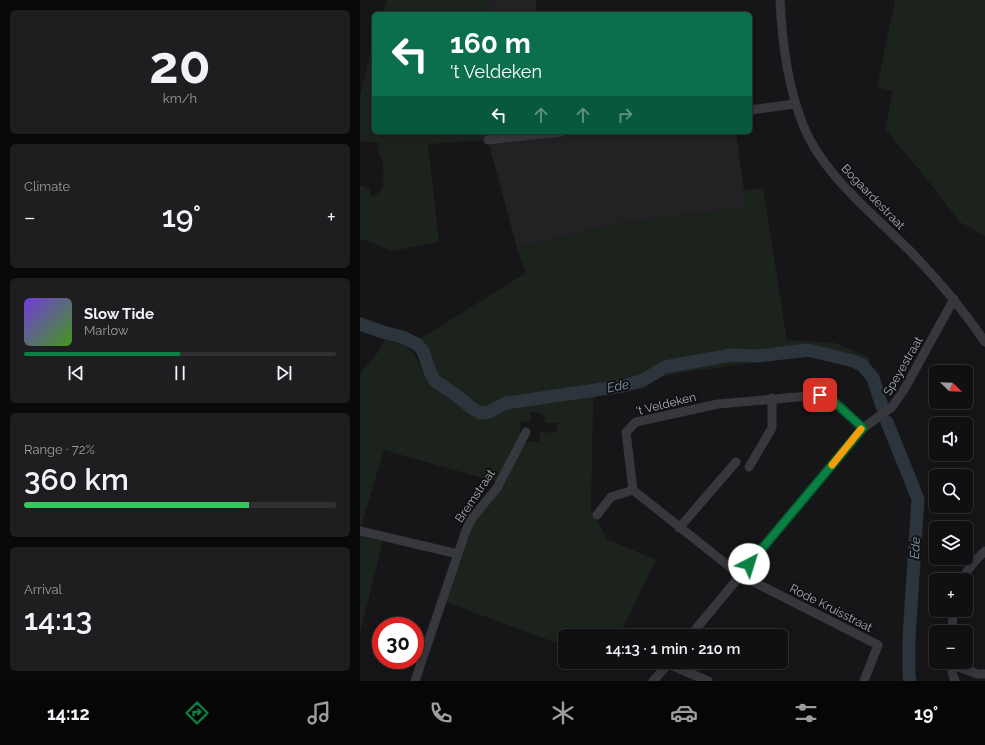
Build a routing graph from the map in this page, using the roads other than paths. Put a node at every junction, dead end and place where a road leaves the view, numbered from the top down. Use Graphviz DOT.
graph roads {
  1 [pos="780,0"];
  2 [pos="795,104"];
  3 [pos="752,110"];
  4 [pos="543,134"];
  5 [pos="488,140"];
  6 [pos="954,299"];
  7 [pos="985,342"];
  8 [pos="772,398"];
  9 [pos="863,428"];
  10 [pos="526,432"];
  11 [pos="736,462"];
  12 [pos="749,467"];
  13 [pos="633,490"];
  14 [pos="597,515"];
  15 [pos="679,528"];
  16 [pos="360,532"];
  17 [pos="985,552"];
  18 [pos="458,554"];
  19 [pos="965,573"];
  20 [pos="740,575"];
  21 [pos="696,629"];
  22 [pos="664,669"];
  23 [pos="682,669"];
  24 [pos="952,669"];
  25 [pos="966,669"];
  26 [pos="985,674"];
  27 [pos="985,678"];
  28 [pos="415,681"];
  29 [pos="653,681"];
  30 [pos="708,681"];
  31 [pos="864,681"];
  32 [pos="955,681"];
  33 [pos="983,681"];
  1 -- 2 [label="street, Bogaardestraat"];
  2 -- 3 [label="street"];
  2 -- 6 [label="street, Bogaardestraat"];
  4 -- 5 [label="street"];
  6 -- 7 [label="street, Bogaardestraat"];
  6 -- 9 [label="street, Speyestraat"];
  8 -- 9 [label="street, 't Veldeken"];
  8 -- 12 [label="street"];
  8 -- 13 [label="street, 't Veldeken"];
  9 -- 20 [label="street, Speyestraat"];
  10 -- 18 [label="street, Bremstraat"];
  11 -- 15 [label="street"];
  13 -- 14 [label="street"];
  13 -- 15 [label="street"];
  15 -- 20 [label="street"];
  16 -- 18 [label="street"];
  17 -- 19 [label="street"];
  18 -- 28 [label="street, Bremstraat"];
  20 -- 21 [label="street, Speyestraat"];
  20 -- 31 [label="street, Rode Kruisstraat"];
  22 -- 29 [label="street"];
  23 -- 30 [label="street"];
  24 -- 32 [label="street"];
  25 -- 26 [label="street"];
  27 -- 33 [label="street"];
}
